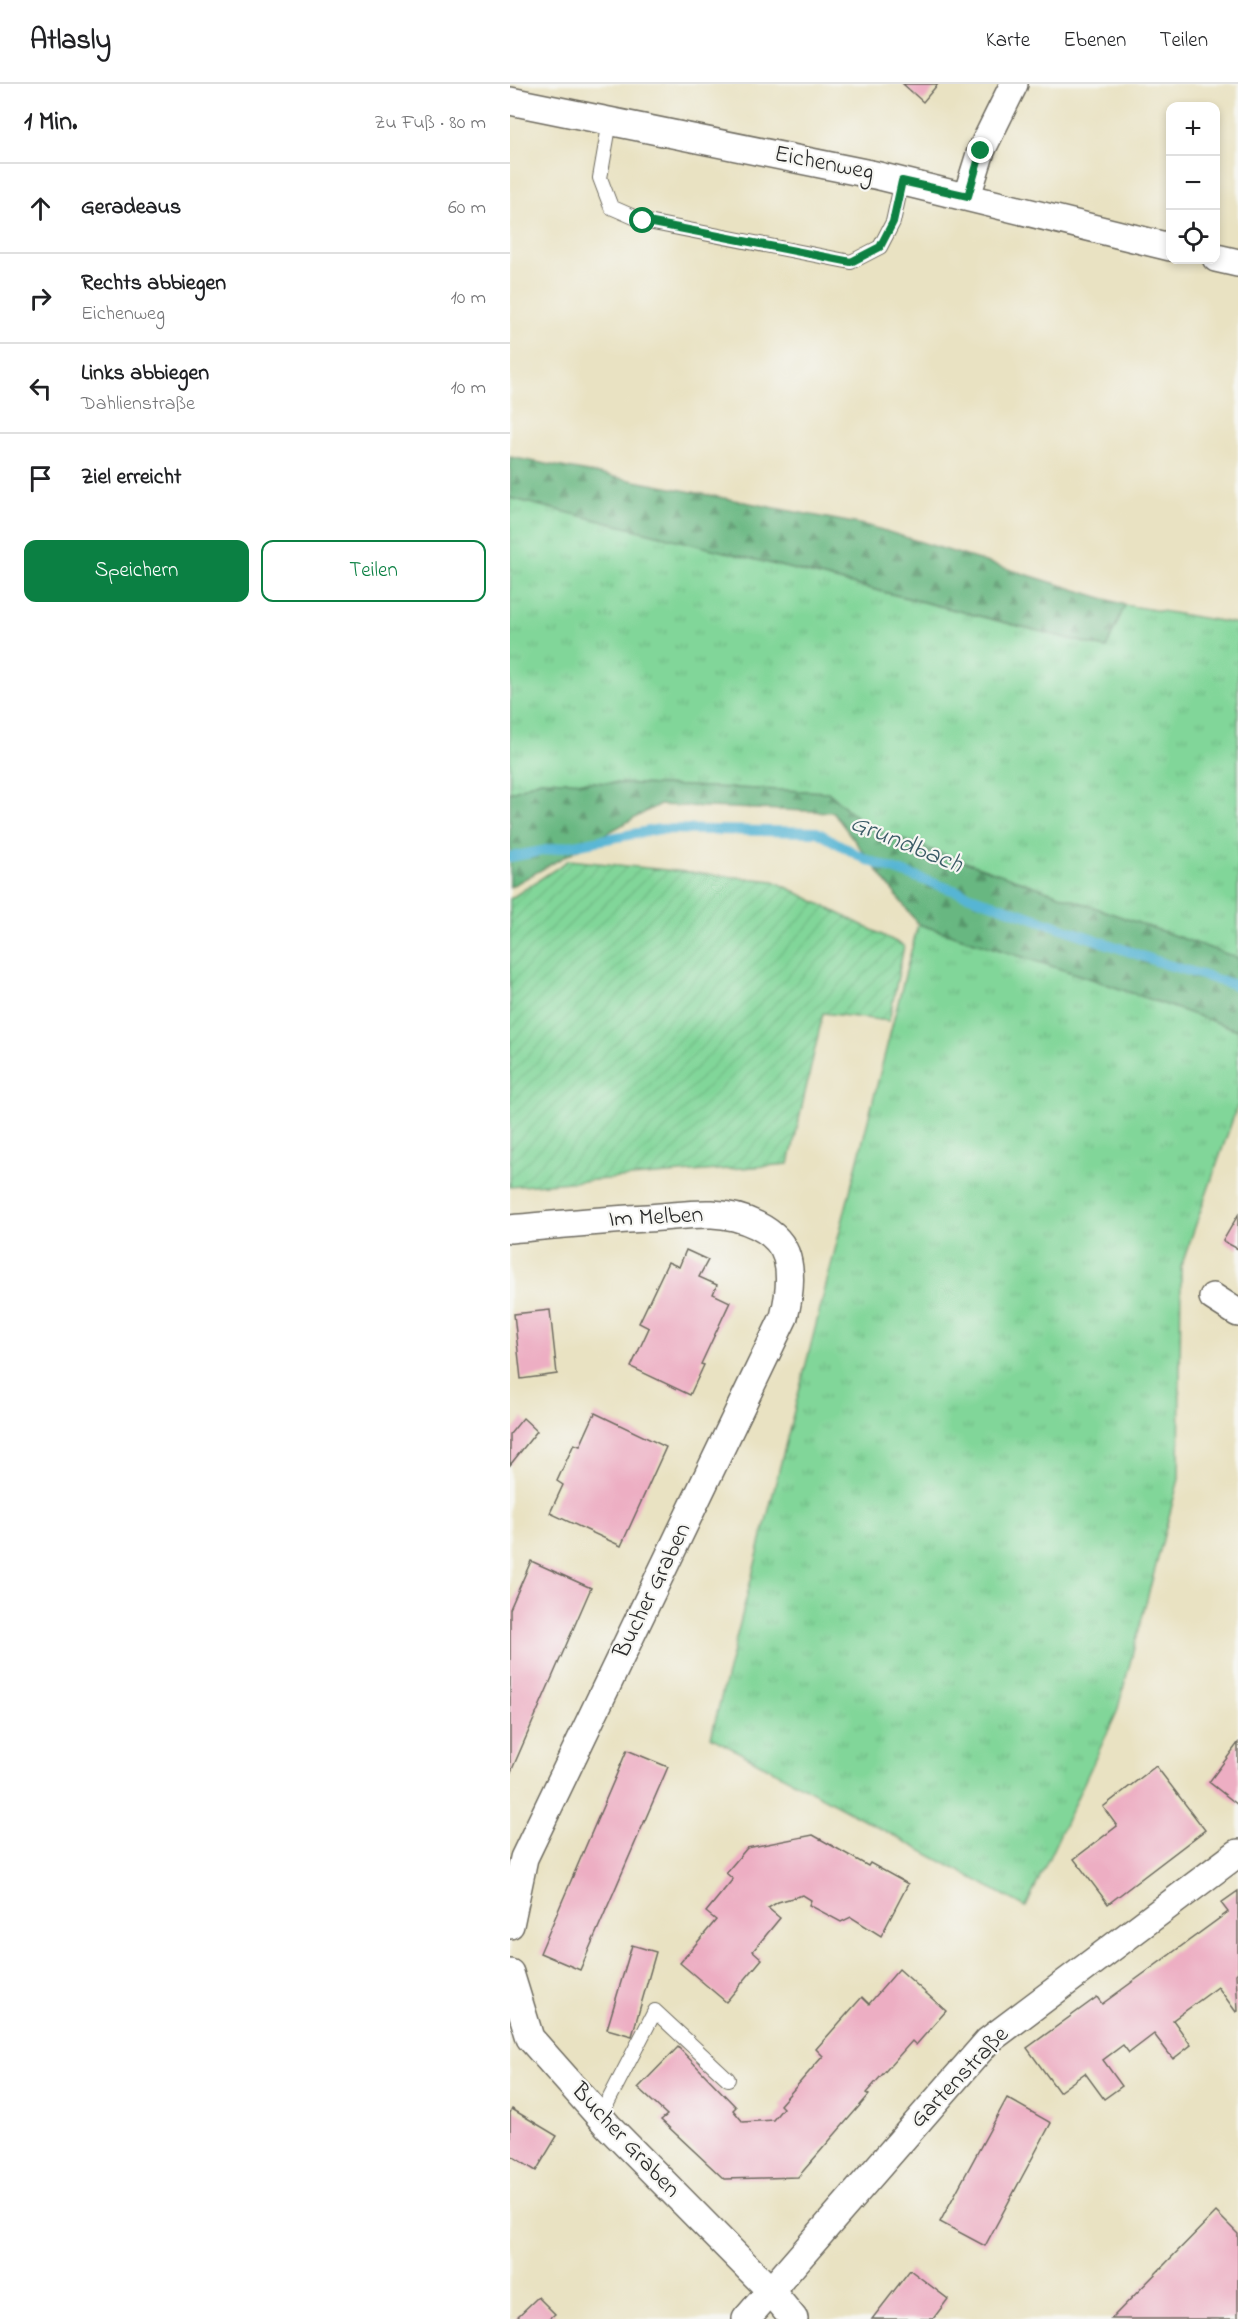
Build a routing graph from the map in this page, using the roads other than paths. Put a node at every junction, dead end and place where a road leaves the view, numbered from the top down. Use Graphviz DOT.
graph roads {
  1 [pos="1014,84"];
  2 [pos="510,101"];
  3 [pos="610,121"];
  4 [pos="902,181"];
  5 [pos="968,196"];
  6 [pos="1166,246"];
  7 [pos="1220,259"];
  8 [pos="1238,263"];
  9 [pos="510,1229"];
  10 [pos="787,1256"];
  11 [pos="1213,1297"];
  12 [pos="1238,1313"];
  13 [pos="1238,1853"];
  14 [pos="510,1925"];
  15 [pos="510,1973"];
  16 [pos="728,2079"];
  17 [pos="600,2117"];
  18 [pos="770,2290"];
  19 [pos="746,2319"];
  20 [pos="794,2319"];
  1 -- 5 [label="street"];
  2 -- 3 [label="street, Eichenweg"];
  3 -- 4 [label="street, Eichenweg"];
  3 -- 4 [label="lane"];
  4 -- 5 [label="street, Eichenweg"];
  5 -- 6 [label="street, Eichenweg"];
  7 -- 8 [label="street"];
  9 -- 10 [label="street, Im Melben"];
  10 -- 14 [label="street, Bucher Graben"];
  11 -- 12 [label="street"];
  13 -- 18 [label="street, Gartenstraße"];
  15 -- 17 [label="street, Bucher Graben"];
  16 -- 17 [label="lane"];
  17 -- 18 [label="street, Bucher Graben"];
  18 -- 19 [label="street, Gartenstraße"];
  18 -- 20 [label="street, Bucher Graben"];
}
